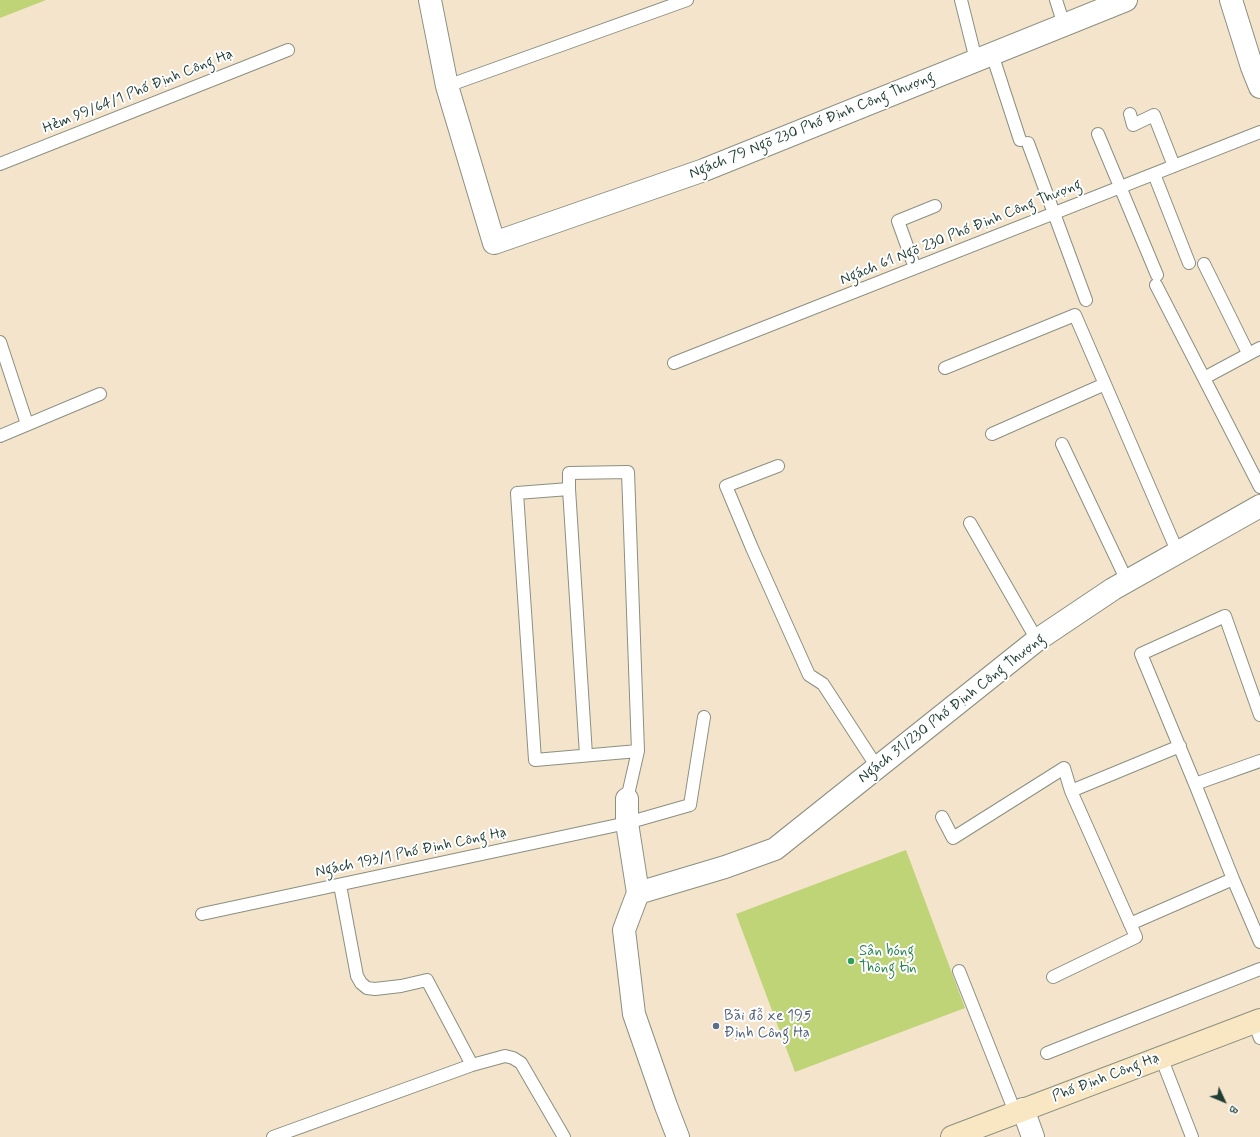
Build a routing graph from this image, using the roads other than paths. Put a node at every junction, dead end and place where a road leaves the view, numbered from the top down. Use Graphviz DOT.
graph roads {
  1 [pos="430,0"];
  2 [pos="687,0"];
  3 [pos="961,0"];
  4 [pos="1056,0"];
  5 [pos="1126,0"];
  6 [pos="1231,0"];
  7 [pos="1064,25"];
  8 [pos="288,50"];
  9 [pos="984,57"];
  10 [pos="1259,80"];
  11 [pos="447,86"];
  12 [pos="1130,114"];
  13 [pos="1260,132"];
  14 [pos="1098,134"];
  15 [pos="0,164"];
  16 [pos="1174,166"];
  17 [pos="1154,174"];
  18 [pos="1120,187"];
  19 [pos="934,206"];
  20 [pos="1054,213"];
  21 [pos="1189,263"];
  22 [pos="1204,264"];
  23 [pos="915,268"];
  24 [pos="1086,300"];
  25 [pos="0,342"];
  26 [pos="1260,348"];
  27 [pos="1248,354"];
  28 [pos="674,363"];
  29 [pos="945,368"];
  30 [pos="1204,378"];
  31 [pos="1105,384"];
  32 [pos="100,394"];
  33 [pos="27,424"];
  34 [pos="992,434"];
  35 [pos="0,436"];
  36 [pos="1062,444"];
  37 [pos="778,466"];
  38 [pos="1260,487"];
  39 [pos="569,489"];
  40 [pos="1260,506"];
  41 [pos="970,523"];
  42 [pos="1178,553"];
  43 [pos="1127,581"];
  44 [pos="1037,640"];
  45 [pos="1260,715"];
  46 [pos="704,716"];
  47 [pos="1180,746"];
  48 [pos="638,751"];
  49 [pos="586,755"];
  50 [pos="1260,761"];
  51 [pos="877,767"];
  52 [pos="1195,784"];
  53 [pos="1072,791"];
  54 [pos="627,799"];
  55 [pos="942,817"];
  56 [pos="626,823"];
  57 [pos="1233,879"];
  58 [pos="340,885"];
  59 [pos="638,893"];
  60 [pos="202,914"];
  61 [pos="1130,924"];
  62 [pos="1260,942"];
  63 [pos="1260,969"];
  64 [pos="959,971"];
  65 [pos="1053,977"];
  66 [pos="1258,1027"];
  67 [pos="1047,1053"];
  68 [pos="1161,1057"];
  69 [pos="472,1065"];
  70 [pos="1019,1111"];
  71 [pos="273,1137"];
  72 [pos="564,1137"];
  73 [pos="678,1137"];
  74 [pos="952,1137"];
  75 [pos="1033,1137"];
  76 [pos="1192,1137"];
  1 -- 11 [label="street"];
  2 -- 11 [label="lane"];
  3 -- 9 [label="lane"];
  4 -- 7 [label="lane"];
  5 -- 7 [label="street, Ngách 79 Ngõ 230 Phố Định Công Thượng"];
  6 -- 10 [label="street"];
  7 -- 9 [label="street, Ngách 79 Ngõ 230 Phố Định Công Thượng"];
  8 -- 15 [label="lane, Hẻm 99/64/1 Phố Định Công Hạ"];
  9 -- 11 [label="street, Ngách 79 Ngõ 230 Phố Định Công Thượng"];
  9 -- 20 [label="lane"];
  12 -- 16 [label="lane"];
  13 -- 16 [label="lane, Ngách 61 Ngõ 230 Phố Định Công Thượng"];
  14 -- 18 [label="lane"];
  16 -- 17 [label="lane, Ngách 61 Ngõ 230 Phố Định Công Thượng"];
  17 -- 18 [label="lane, Ngách 61 Ngõ 230 Phố Định Công Thượng"];
  17 -- 21 [label="lane"];
  18 -- 20 [label="lane, Ngách 61 Ngõ 230 Phố Định Công Thượng"];
  18 -- 30 [label="lane"];
  19 -- 23 [label="lane"];
  20 -- 23 [label="lane, Ngách 61 Ngõ 230 Phố Định Công Thượng"];
  20 -- 24 [label="lane"];
  22 -- 27 [label="lane"];
  23 -- 28 [label="lane, Ngách 61 Ngõ 230 Phố Định Công Thượng"];
  25 -- 33 [label="lane"];
  26 -- 27 [label="lane"];
  27 -- 30 [label="lane"];
  29 -- 31 [label="lane"];
  30 -- 38 [label="lane"];
  31 -- 34 [label="lane"];
  31 -- 42 [label="lane"];
  32 -- 33 [label="lane"];
  33 -- 35 [label="lane"];
  36 -- 43 [label="lane"];
  37 -- 51 [label="lane"];
  39 -- 48 [label="lane"];
  39 -- 49 [label="lane"];
  39 -- 49 [label="lane"];
  40 -- 42 [label="street, Ngách 31/230 Phố Định Công Thượng"];
  41 -- 44 [label="lane"];
  42 -- 43 [label="street, Ngách 31/230 Phố Định Công Thượng"];
  43 -- 44 [label="street, Ngách 31/230 Phố Định Công Thượng"];
  44 -- 51 [label="street, Ngách 31/230 Phố Định Công Thượng"];
  45 -- 47 [label="lane"];
  46 -- 56 [label="lane, Ngách 193/1 Phố Định Công Hạ"];
  47 -- 52 [label="lane"];
  47 -- 53 [label="lane"];
  48 -- 49 [label="lane"];
  48 -- 54 [label="lane"];
  50 -- 52 [label="lane"];
  51 -- 59 [label="street, Ngách 31/230 Phố Định Công Thượng"];
  52 -- 57 [label="lane"];
  53 -- 55 [label="lane"];
  53 -- 61 [label="lane"];
  54 -- 56 [label="street"];
  56 -- 58 [label="lane, Ngách 193/1 Phố Định Công Hạ"];
  56 -- 59 [label="street"];
  57 -- 61 [label="lane"];
  57 -- 62 [label="lane"];
  58 -- 60 [label="lane, Ngách 193/1 Phố Định Công Hạ"];
  58 -- 69 [label="lane"];
  59 -- 73 [label="street"];
  61 -- 65 [label="lane"];
  63 -- 67 [label="lane"];
  64 -- 70 [label="lane"];
  66 -- 68 [label="street, Phố Định Công Hạ"];
  68 -- 70 [label="street, Phố Định Công Hạ"];
  68 -- 76 [label="lane"];
  69 -- 71 [label="lane"];
  69 -- 72 [label="lane"];
  70 -- 74 [label="street, Phố Định Công Hạ"];
  70 -- 75 [label="street"];
}
